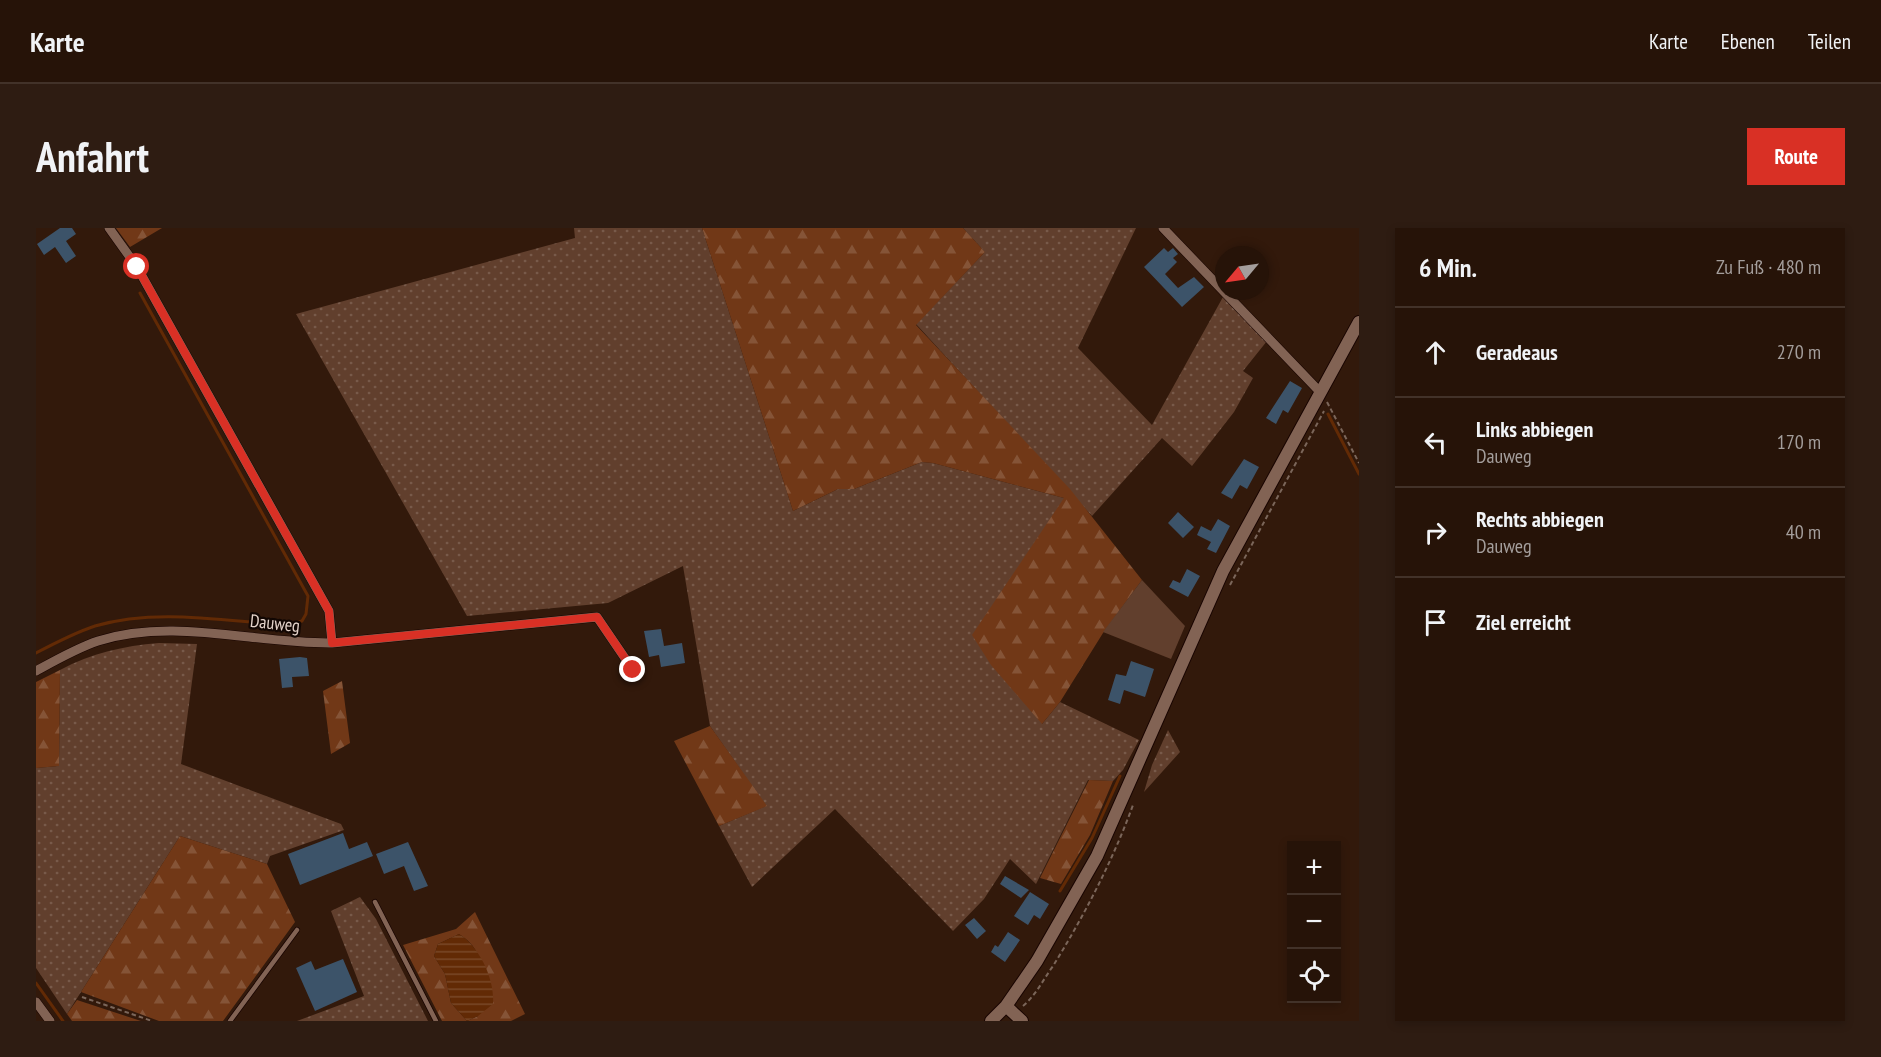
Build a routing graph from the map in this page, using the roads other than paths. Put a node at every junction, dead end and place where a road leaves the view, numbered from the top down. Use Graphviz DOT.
graph roads {
  1 [pos="109,228"];
  2 [pos="1163,228"];
  3 [pos="1359,322"];
  4 [pos="1321,393"];
  5 [pos="332,643"];
  6 [pos="633,670"];
  7 [pos="36,671"];
  8 [pos="375,902"];
  9 [pos="297,930"];
  10 [pos="36,1002"];
  11 [pos="1006,1006"];
  12 [pos="50,1021"];
  13 [pos="230,1021"];
  14 [pos="436,1021"];
  15 [pos="991,1021"];
  16 [pos="1022,1021"];
  1 -- 5 [label="street"];
  2 -- 4 [label="street"];
  3 -- 4 [label="street"];
  4 -- 11 [label="street"];
  5 -- 6 [label="street, Dauweg"];
  5 -- 7 [label="street, Dauweg"];
  8 -- 14 [label="lane"];
  9 -- 13 [label="lane"];
  10 -- 12 [label="street"];
  11 -- 15 [label="street"];
  11 -- 16 [label="street"];
}
